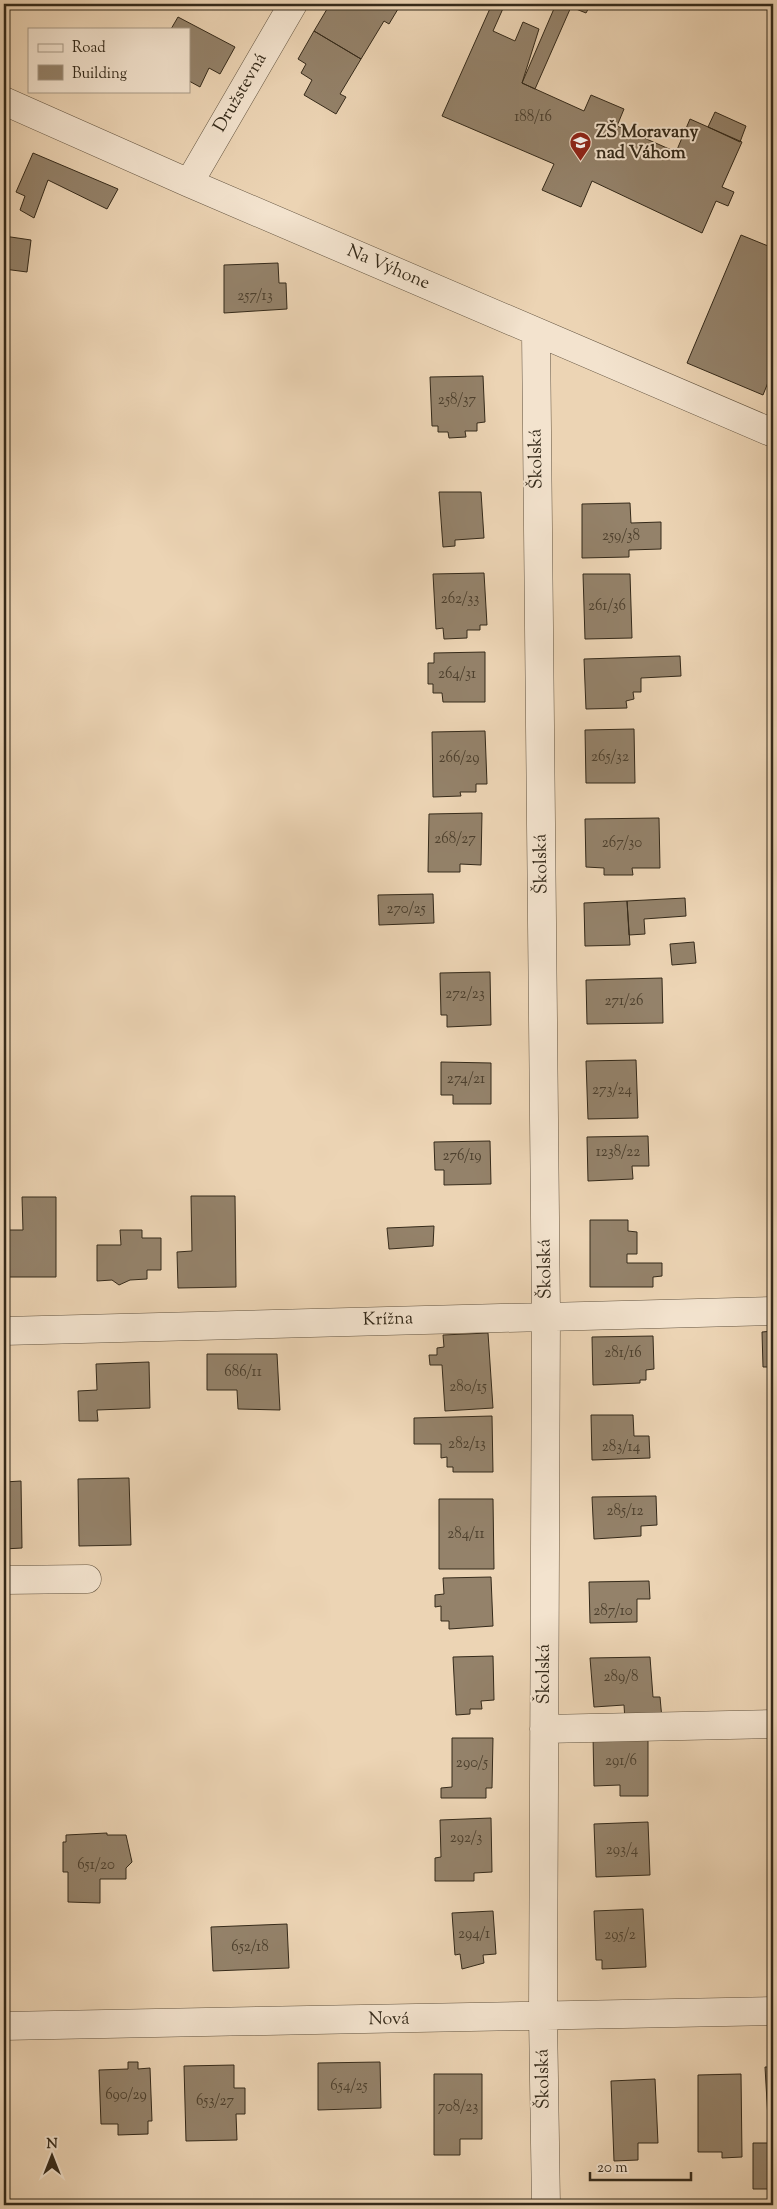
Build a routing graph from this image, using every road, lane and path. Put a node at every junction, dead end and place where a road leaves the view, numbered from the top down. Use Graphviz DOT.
graph roads {
  1 [pos="293,4"];
  2 [pos="4,101"];
  3 [pos="190,183"];
  4 [pos="536,332"];
  5 [pos="773,433"];
  6 [pos="773,1311"];
  7 [pos="546,1316"];
  8 [pos="4,1331"];
  9 [pos="87,1579"];
  10 [pos="4,1580"];
  11 [pos="773,1724"];
  12 [pos="544,1729"];
  13 [pos="773,2011"];
  14 [pos="543,2017"];
  15 [pos="4,2026"];
  16 [pos="546,2205"];
  1 -- 3 [label="street, Družstevná"];
  2 -- 3 [label="street, Na Výhone"];
  3 -- 4 [label="street, Na Výhone"];
  4 -- 5 [label="street, Na Výhone"];
  4 -- 7 [label="street, Školská"];
  6 -- 7 [label="street, Krížna"];
  7 -- 8 [label="street, Krížna"];
  7 -- 12 [label="street, Školská"];
  9 -- 10 [label="street"];
  11 -- 12 [label="street"];
  12 -- 14 [label="street, Školská"];
  13 -- 14 [label="street, Nová"];
  14 -- 15 [label="street, Nová"];
  14 -- 16 [label="street, Školská"];
}
